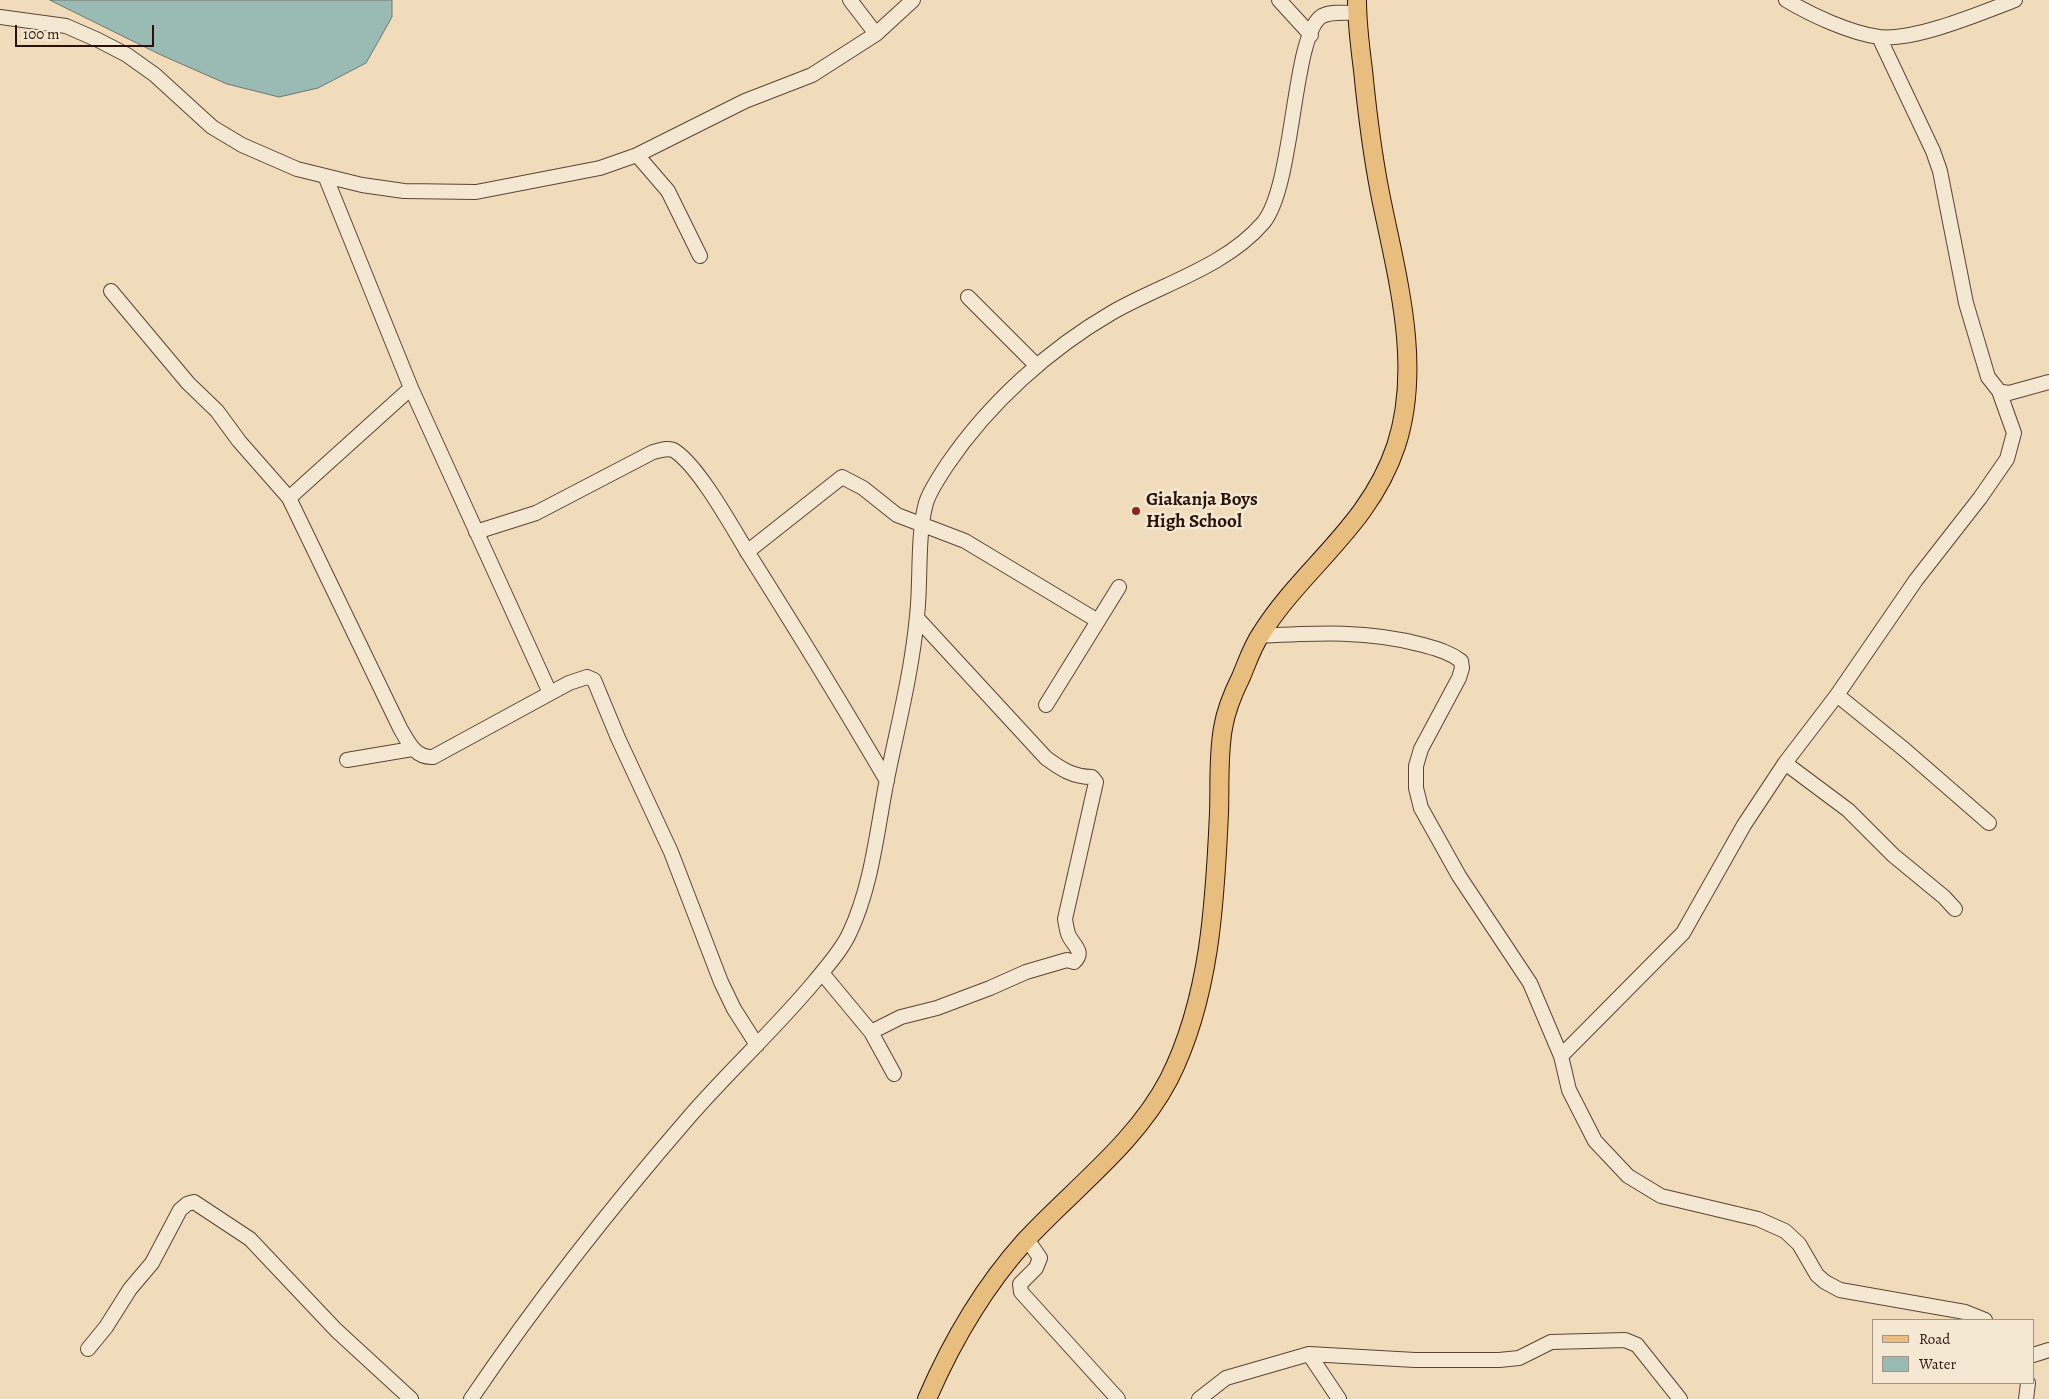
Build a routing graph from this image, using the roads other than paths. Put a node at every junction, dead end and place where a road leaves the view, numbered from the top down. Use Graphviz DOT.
graph roads {
  1 [pos="850,0"];
  2 [pos="912,0"];
  3 [pos="1279,0"];
  4 [pos="1786,0"];
  5 [pos="2015,0"];
  6 [pos="1357,7"];
  7 [pos="0,18"];
  8 [pos="876,34"];
  9 [pos="1311,35"];
  10 [pos="1879,37"];
  11 [pos="637,155"];
  12 [pos="326,178"];
  13 [pos="700,256"];
  14 [pos="111,290"];
  15 [pos="968,297"];
  16 [pos="1037,366"];
  17 [pos="2049,382"];
  18 [pos="411,388"];
  19 [pos="1999,391"];
  20 [pos="289,498"];
  21 [pos="923,523"];
  22 [pos="476,532"];
  23 [pos="747,552"];
  24 [pos="1119,587"];
  25 [pos="917,618"];
  26 [pos="1098,621"];
  27 [pos="1259,636"];
  28 [pos="550,693"];
  29 [pos="1837,695"];
  30 [pos="1046,704"];
  31 [pos="412,749"];
  32 [pos="348,760"];
  33 [pos="1785,764"];
  34 [pos="887,781"];
  35 [pos="1989,823"];
  36 [pos="1955,909"];
  37 [pos="822,973"];
  38 [pos="871,1032"];
  39 [pos="756,1045"];
  40 [pos="1561,1056"];
  41 [pos="894,1074"];
  42 [pos="1027,1239"];
  43 [pos="1982,1319"];
  44 [pos="88,1349"];
  45 [pos="2049,1350"];
  46 [pos="1309,1354"];
  47 [pos="2034,1355"];
  48 [pos="2028,1384"];
  49 [pos="411,1399"];
  50 [pos="471,1399"];
  51 [pos="927,1399"];
  52 [pos="1118,1399"];
  53 [pos="1199,1399"];
  54 [pos="1338,1399"];
  55 [pos="1680,1399"];
  56 [pos="2026,1399"];
  1 -- 8 [label="street"];
  2 -- 8 [label="street"];
  3 -- 9 [label="street"];
  4 -- 10 [label="street"];
  5 -- 10 [label="street"];
  6 -- 9 [label="street"];
  6 -- 27 [label="main road"];
  7 -- 12 [label="street"];
  8 -- 11 [label="street"];
  9 -- 16 [label="street"];
  10 -- 19 [label="street"];
  11 -- 12 [label="street"];
  11 -- 13 [label="street"];
  12 -- 18 [label="street"];
  14 -- 20 [label="street"];
  15 -- 16 [label="street"];
  16 -- 21 [label="street"];
  17 -- 19 [label="street"];
  18 -- 20 [label="street"];
  18 -- 22 [label="street"];
  19 -- 29 [label="street"];
  20 -- 31 [label="street"];
  21 -- 23 [label="street"];
  21 -- 25 [label="street"];
  21 -- 26 [label="street"];
  22 -- 23 [label="street"];
  22 -- 28 [label="street"];
  23 -- 34 [label="street"];
  24 -- 26 [label="street"];
  25 -- 34 [label="street"];
  25 -- 38 [label="street"];
  26 -- 30 [label="street"];
  27 -- 40 [label="street"];
  27 -- 42 [label="main road"];
  28 -- 31 [label="street"];
  28 -- 39 [label="street"];
  29 -- 33 [label="street"];
  29 -- 35 [label="street"];
  31 -- 32 [label="street"];
  33 -- 36 [label="street"];
  33 -- 40 [label="street"];
  34 -- 37 [label="street"];
  37 -- 38 [label="street"];
  37 -- 39 [label="street"];
  38 -- 41 [label="street"];
  39 -- 50 [label="street"];
  40 -- 43 [label="street"];
  42 -- 51 [label="main road"];
  42 -- 52 [label="street"];
  44 -- 49 [label="street"];
  45 -- 47 [label="street"];
  46 -- 53 [label="street"];
  46 -- 54 [label="street"];
  46 -- 55 [label="street"];
  48 -- 56 [label="street"];
}
